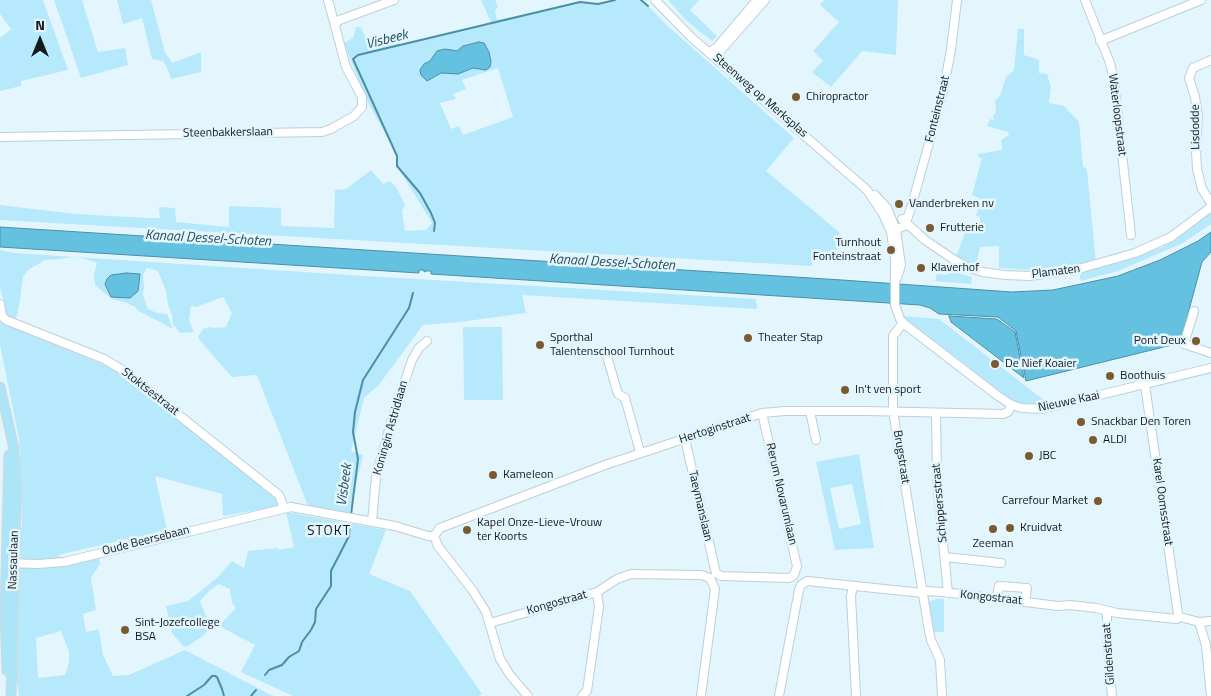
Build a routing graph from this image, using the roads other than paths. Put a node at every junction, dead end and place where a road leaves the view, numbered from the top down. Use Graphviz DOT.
graph roads {
  1 [pos="328,0"];
  2 [pos="394,0"];
  3 [pos="655,0"];
  4 [pos="757,0"];
  5 [pos="765,0"];
  6 [pos="958,0"];
  7 [pos="1085,0"];
  8 [pos="1201,0"];
  9 [pos="335,26"];
  10 [pos="1100,41"];
  11 [pos="710,52"];
  12 [pos="717,58"];
  13 [pos="1211,60"];
  14 [pos="0,137"];
  15 [pos="1211,205"];
  16 [pos="906,219"];
  17 [pos="892,226"];
  18 [pos="1131,234"];
  19 [pos="0,304"];
  20 [pos="1194,310"];
  21 [pos="897,314"];
  22 [pos="903,323"];
  23 [pos="427,341"];
  24 [pos="606,353"];
  25 [pos="1211,353"];
  26 [pos="1211,368"];
  27 [pos="1145,385"];
  28 [pos="0,387"];
  29 [pos="1012,405"];
  30 [pos="810,411"];
  31 [pos="893,411"];
  32 [pos="936,413"];
  33 [pos="762,414"];
  34 [pos="685,439"];
  35 [pos="816,440"];
  36 [pos="640,452"];
  37 [pos="284,508"];
  38 [pos="372,522"];
  39 [pos="434,536"];
  40 [pos="945,557"];
  41 [pos="10,563"];
  42 [pos="1001,563"];
  43 [pos="713,575"];
  44 [pos="794,575"];
  45 [pos="852,586"];
  46 [pos="597,592"];
  47 [pos="923,593"];
  48 [pos="948,593"];
  49 [pos="997,598"];
  50 [pos="1025,601"];
  51 [pos="1107,612"];
  52 [pos="1180,617"];
  53 [pos="1211,621"];
  54 [pos="1199,622"];
  55 [pos="490,623"];
  56 [pos="11,696"];
  57 [pos="528,696"];
  58 [pos="582,696"];
  59 [pos="701,696"];
  60 [pos="779,696"];
  61 [pos="856,696"];
  62 [pos="938,696"];
  63 [pos="942,696"];
  64 [pos="1112,696"];
  65 [pos="1211,696"];
  1 -- 9 [label="street, Steenbakkerslaan"];
  2 -- 9 [label="street"];
  3 -- 11 [label="street, Steenweg op Merksplas"];
  4 -- 11 [label="street"];
  5 -- 12 [label="street"];
  6 -- 16 [label="street, Fonteinstraat"];
  7 -- 10 [label="street, Waterloopstraat"];
  8 -- 10 [label="street"];
  9 -- 14 [label="street, Steenbakkerslaan"];
  10 -- 18 [label="street, Waterloopstraat"];
  11 -- 12 [label="street, Steenweg op Merksplas"];
  12 -- 17 [label="street, Steenweg op Merksplas"];
  13 -- 15 [label="street, Lisdodde"];
  15 -- 16 [label="street, Plamaten"];
  16 -- 17 [label="street"];
  17 -- 21 [label="street, Steenweg op Merksplas"];
  19 -- 37 [label="street, Stoktsestraat"];
  20 -- 25 [label="street"];
  21 -- 22 [label="street, Nieuwe Kaai"];
  22 -- 29 [label="street, Nieuwe Kaai"];
  22 -- 31 [label="street, Brugstraat"];
  23 -- 38 [label="street, Koningin Astridlaan"];
  24 -- 36 [label="street"];
  26 -- 27 [label="street, Nieuwe Kaai"];
  27 -- 29 [label="street, Nieuwe Kaai"];
  27 -- 52 [label="street, Karel Oomsstraat"];
  28 -- 41 [label="main road, Nassaulaan"];
  29 -- 32 [label="street, Hertoginstraat"];
  30 -- 31 [label="street, Hertoginstraat"];
  30 -- 33 [label="street, Hertoginstraat"];
  30 -- 35 [label="street"];
  31 -- 32 [label="street, Hertoginstraat"];
  31 -- 47 [label="street, Brugstraat"];
  32 -- 40 [label="street, Schippersstraat"];
  33 -- 34 [label="street, Hertoginstraat"];
  33 -- 44 [label="street, Rerum Novarumlaan"];
  34 -- 36 [label="street, Hertoginstraat"];
  34 -- 43 [label="street, Taeymanslaan"];
  36 -- 39 [label="street, Hertoginstraat"];
  37 -- 38 [label="street"];
  37 -- 41 [label="street, Oude Beersebaan"];
  38 -- 39 [label="street"];
  39 -- 55 [label="street"];
  40 -- 42 [label="street"];
  40 -- 48 [label="street, Schippersstraat"];
  41 -- 56 [label="main road, Nassaulaan"];
  43 -- 44 [label="street, Kongostraat"];
  43 -- 46 [label="street, Kongostraat"];
  43 -- 59 [label="street, Taeymanslaan"];
  45 -- 47 [label="street, Kongostraat"];
  45 -- 60 [label="street, Kongostraat"];
  45 -- 61 [label="street"];
  46 -- 55 [label="street, Kongostraat"];
  46 -- 58 [label="street"];
  47 -- 48 [label="street, Kongostraat"];
  47 -- 63 [label="street, Brugstraat"];
  48 -- 49 [label="street, Kongostraat"];
  49 -- 50 [label="street, Kongostraat"];
  49 -- 50 [label="street"];
  50 -- 51 [label="street, Kongostraat"];
  51 -- 52 [label="street, Kongostraat"];
  51 -- 64 [label="street, Gildenstraat"];
  52 -- 54 [label="street, Kongostraat"];
  53 -- 54 [label="street, Kongostraat"];
  54 -- 65 [label="street"];
  55 -- 57 [label="street"];
  62 -- 63 [label="street"];
}
